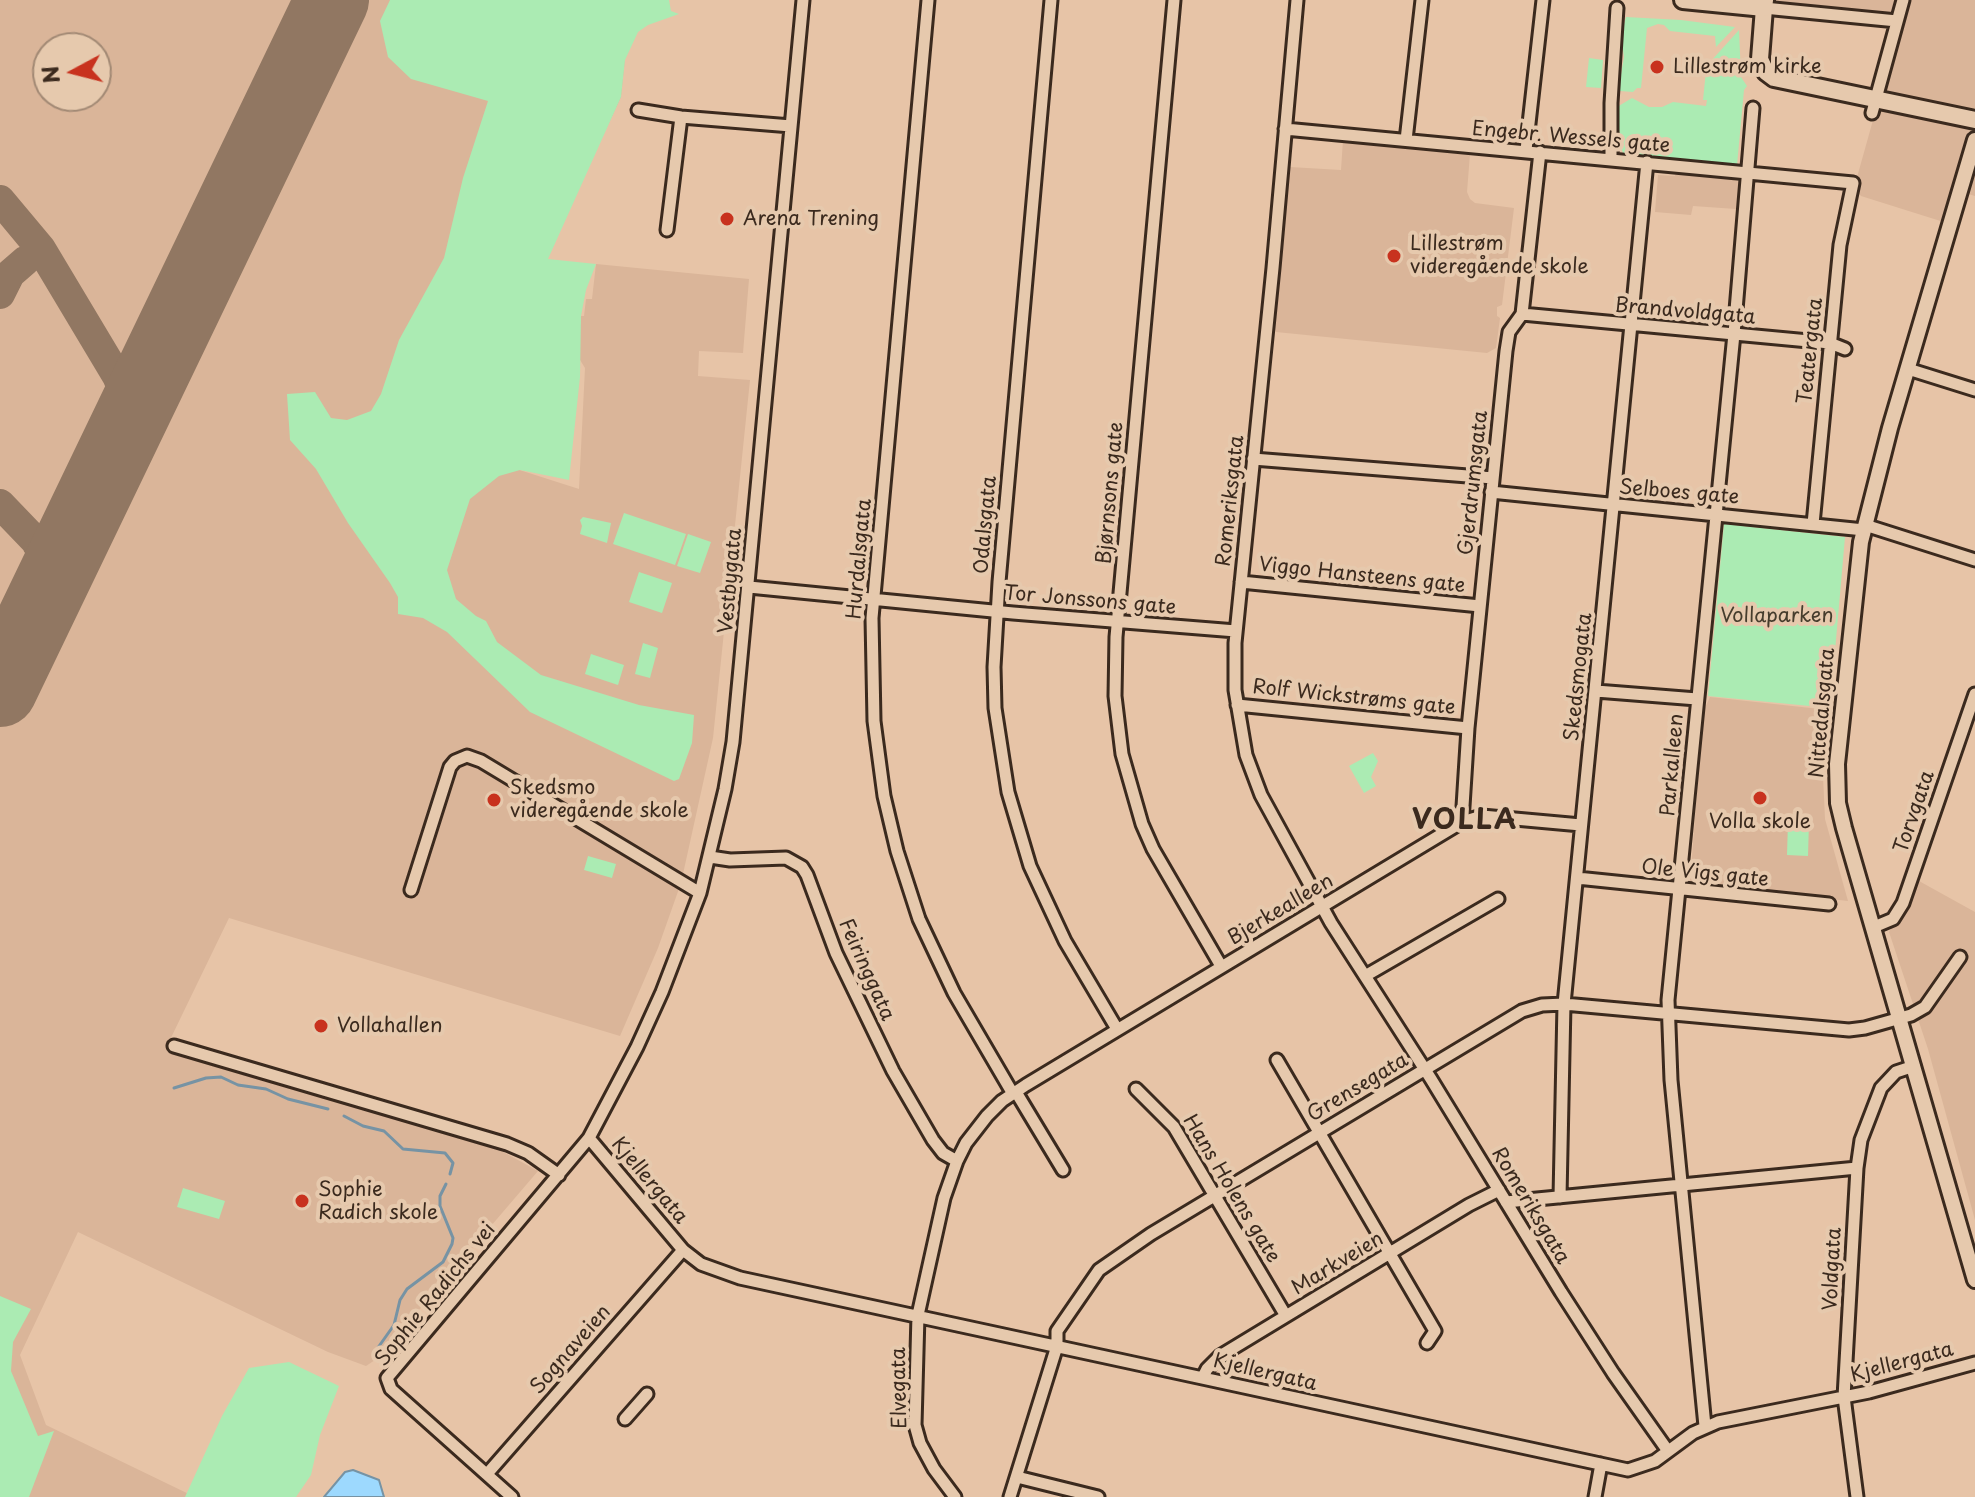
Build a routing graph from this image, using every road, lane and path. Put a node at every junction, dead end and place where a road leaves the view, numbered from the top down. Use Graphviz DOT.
graph roads {
  1 [pos="803,0"];
  2 [pos="928,0"];
  3 [pos="1051,0"];
  4 [pos="1174,0"];
  5 [pos="1297,0"];
  6 [pos="1422,0"];
  7 [pos="1543,0"];
  8 [pos="1683,0"];
  9 [pos="1903,0"];
  10 [pos="1764,4"];
  11 [pos="1617,8"];
  12 [pos="1897,21"];
  13 [pos="1874,106"];
  14 [pos="1753,108"];
  15 [pos="638,110"];
  16 [pos="681,117"];
  17 [pos="1975,120"];
  18 [pos="791,126"];
  19 [pos="1285,129"];
  20 [pos="1406,140"];
  21 [pos="1975,140"];
  22 [pos="1526,150"];
  23 [pos="1540,152"];
  24 [pos="1611,159"];
  25 [pos="1647,162"];
  26 [pos="1747,172"];
  27 [pos="1853,183"];
  28 [pos="667,230"];
  29 [pos="1522,314"];
  30 [pos="1631,325"];
  31 [pos="1734,334"];
  32 [pos="1830,343"];
  33 [pos="1845,349"];
  34 [pos="1908,369"];
  35 [pos="1975,390"];
  36 [pos="1253,459"];
  37 [pos="1493,478"];
  38 [pos="1491,492"];
  39 [pos="1614,505"];
  40 [pos="1716,515"];
  41 [pos="1813,524"];
  42 [pos="1864,527"];
  43 [pos="1975,560"];
  44 [pos="1241,582"];
  45 [pos="749,587"];
  46 [pos="874,599"];
  47 [pos="1480,606"];
  48 [pos="997,611"];
  49 [pos="1117,622"];
  50 [pos="1236,631"];
  51 [pos="1596,691"];
  52 [pos="1975,694"];
  53 [pos="1697,699"];
  54 [pos="1237,705"];
  55 [pos="1468,728"];
  56 [pos="1462,822"];
  57 [pos="1581,825"];
  58 [pos="710,857"];
  59 [pos="1577,878"];
  60 [pos="1680,889"];
  61 [pos="411,890"];
  62 [pos="700,893"];
  63 [pos="1498,899"];
  64 [pos="1829,904"];
  65 [pos="1322,906"];
  66 [pos="1874,927"];
  67 [pos="1960,957"];
  68 [pos="1221,966"];
  69 [pos="1365,976"];
  70 [pos="1564,1004"];
  71 [pos="1668,1014"];
  72 [pos="1895,1020"];
  73 [pos="1117,1029"];
  74 [pos="174,1046"];
  75 [pos="1277,1060"];
  76 [pos="1914,1066"];
  77 [pos="1424,1069"];
  78 [pos="1136,1089"];
  79 [pos="1014,1093"];
  80 [pos="1321,1132"];
  81 [pos="589,1138"];
  82 [pos="957,1161"];
  83 [pos="1857,1168"];
  84 [pos="1063,1170"];
  85 [pos="559,1175"];
  86 [pos="1683,1186"];
  87 [pos="1499,1190"];
  88 [pos="1216,1195"];
  89 [pos="1560,1197"];
  90 [pos="1506,1202"];
  91 [pos="1965,1240"];
  92 [pos="683,1250"];
  93 [pos="1391,1253"];
  94 [pos="1975,1259"];
  95 [pos="1975,1280"];
  96 [pos="918,1315"];
  97 [pos="1286,1316"];
  98 [pos="1427,1343"];
  99 [pos="1057,1346"];
  100 [pos="1975,1363"];
  101 [pos="1203,1377"];
  102 [pos="647,1394"];
  103 [pos="1844,1397"];
  104 [pos="625,1419"];
  105 [pos="1705,1426"];
  106 [pos="1668,1451"];
  107 [pos="1601,1464"];
  108 [pos="487,1474"];
  109 [pos="1017,1477"];
  110 [pos="512,1497"];
  111 [pos="955,1497"];
  112 [pos="1010,1497"];
  113 [pos="1098,1497"];
  114 [pos="1595,1497"];
  115 [pos="1857,1497"];
  1 -- 18 [label="street, Vestbygata"];
  2 -- 46 [label="street, Hurdalsgata"];
  3 -- 48 [label="street, Odalsgata"];
  4 -- 49 [label="street, Bjørnsons gate"];
  5 -- 19 [label="street, Romeriksgata"];
  6 -- 20 [label="street"];
  7 -- 22 [label="street"];
  8 -- 10 [label="main road"];
  9 -- 12 [label="street"];
  10 -- 12 [label="street"];
  10 -- 13 [label="main road"];
  11 -- 24 [label="street"];
  12 -- 13 [label="street"];
  13 -- 17 [label="main road"];
  14 -- 26 [label="street, Parkalleen"];
  15 -- 16 [label="street"];
  16 -- 18 [label="street"];
  16 -- 28 [label="street"];
  18 -- 45 [label="street, Vestbygata"];
  19 -- 20 [label="street, Engebr. Wessels gate"];
  19 -- 36 [label="street, Romeriksgata"];
  20 -- 22 [label="street, Engebr. Wessels gate"];
  21 -- 34 [label="street, Nittedalsgata"];
  22 -- 23 [label="street, Engebr. Wessels gate"];
  23 -- 24 [label="street, Engebr. Wessels gate"];
  23 -- 29 [label="street, Gjerdrumsgata"];
  24 -- 25 [label="street, Engebr. Wessels gate"];
  25 -- 26 [label="street, Engebr. Wessels gate"];
  25 -- 30 [label="street, Skedsmogata"];
  26 -- 27 [label="street, Engebr. Wessels gate"];
  26 -- 31 [label="street, Parkalleen"];
  27 -- 32 [label="street, Teatergata"];
  29 -- 30 [label="street, Brandvoldgata"];
  29 -- 37 [label="street, Gjerdrumsgata"];
  30 -- 31 [label="street, Brandvoldgata"];
  30 -- 39 [label="street, Skedsmogata"];
  31 -- 32 [label="street, Brandvoldgata"];
  31 -- 40 [label="street, Parkalleen"];
  32 -- 33 [label="street, Brandvoldgata"];
  32 -- 41 [label="street, Teatergata"];
  34 -- 35 [label="street"];
  34 -- 42 [label="street, Nittedalsgata"];
  36 -- 37 [label="street"];
  36 -- 44 [label="street, Romeriksgata"];
  37 -- 38 [label="street, Gjerdrumsgata"];
  38 -- 39 [label="street, Selboes gate"];
  38 -- 47 [label="street, Gjerdrumsgata"];
  39 -- 40 [label="street, Selboes gate"];
  39 -- 51 [label="street, Skedsmogata"];
  40 -- 41 [label="street, Selboes gate"];
  40 -- 53 [label="street, Parkalleen"];
  41 -- 42 [label="street, Selboes gate"];
  42 -- 43 [label="street, Selboes gate"];
  42 -- 66 [label="street, Nittedalsgata"];
  44 -- 47 [label="street, Viggo Hansteens gate"];
  44 -- 50 [label="street, Romeriksgata"];
  45 -- 46 [label="street, Tor Jonssons gate"];
  45 -- 58 [label="street, Vestbygata"];
  46 -- 48 [label="street, Tor Jonssons gate"];
  46 -- 79 [label="street, Hurdalsgata"];
  47 -- 55 [label="street, Gjerdrumsgata"];
  48 -- 49 [label="street, Tor Jonssons gate"];
  48 -- 73 [label="street, Odalsgata"];
  49 -- 50 [label="street, Tor Jonssons gate"];
  49 -- 68 [label="street, Bjørnsons gate"];
  50 -- 54 [label="street, Romeriksgata"];
  51 -- 53 [label="street"];
  51 -- 57 [label="street, Skedsmogata"];
  52 -- 66 [label="street, Torvgata"];
  53 -- 60 [label="street, Parkalleen"];
  54 -- 55 [label="street, Rolf Wickstrøms gate"];
  54 -- 65 [label="street, Romeriksgata"];
  55 -- 56 [label="street, Gjerdrumsgata"];
  56 -- 57 [label="street, Bjerkealleen"];
  56 -- 65 [label="street, Bjerkealleen"];
  57 -- 59 [label="street, Skedsmogata"];
  58 -- 62 [label="street, Vestbygata"];
  58 -- 82 [label="street, Feiringgata"];
  59 -- 60 [label="street, Ole Vigs gate"];
  59 -- 70 [label="street, Skedsmogata"];
  60 -- 64 [label="street, Ole Vigs gate"];
  60 -- 71 [label="street, Parkalleen"];
  61 -- 62 [label="street"];
  62 -- 81 [label="street, Vestbygata"];
  63 -- 69 [label="street"];
  65 -- 68 [label="street, Bjerkealleen"];
  65 -- 69 [label="street, Romeriksgata"];
  66 -- 72 [label="street, Nittedalsgata"];
  67 -- 72 [label="street"];
  68 -- 73 [label="street, Bjerkealleen"];
  69 -- 77 [label="street, Romeriksgata"];
  70 -- 71 [label="street, Grensegata"];
  70 -- 77 [label="street, Grensegata"];
  70 -- 89 [label="street, Skedsmogata"];
  71 -- 72 [label="street, Grensegata"];
  71 -- 86 [label="street, Parkalleen"];
  72 -- 76 [label="street, Nittedalsgata"];
  73 -- 79 [label="street, Bjerkealleen"];
  74 -- 85 [label="street"];
  75 -- 80 [label="street"];
  76 -- 83 [label="street, Voldgata"];
  76 -- 91 [label="street, Nittedalsgata"];
  77 -- 80 [label="street, Grensegata"];
  77 -- 87 [label="street, Romeriksgata"];
  78 -- 88 [label="street, Hans Holens gate"];
  79 -- 82 [label="street, Bjerkealleen"];
  79 -- 84 [label="street"];
  80 -- 88 [label="street, Grensegata"];
  80 -- 93 [label="street"];
  81 -- 85 [label="street, Sophie Radichs vei"];
  81 -- 92 [label="street, Kjellergata"];
  82 -- 96 [label="street, Bjerkealleen"];
  83 -- 86 [label="street"];
  83 -- 103 [label="street, Voldgata"];
  85 -- 108 [label="street, Sophie Radichs vei"];
  86 -- 89 [label="street"];
  86 -- 105 [label="street, Parkalleen"];
  87 -- 90 [label="street, Romeriksgata"];
  87 -- 93 [label="street, Markveien"];
  88 -- 97 [label="street, Hans Holens gate"];
  88 -- 99 [label="street, Grensegata"];
  89 -- 90 [label="street"];
  90 -- 106 [label="street, Romeriksgata"];
  91 -- 94 [label="street, Nittedalsgata"];
  91 -- 95 [label="street, Nittedalsgata"];
  92 -- 96 [label="street, Kjellergata"];
  92 -- 108 [label="street, Sognaveien"];
  93 -- 97 [label="street, Markveien"];
  93 -- 98 [label="street"];
  96 -- 99 [label="street, Kjellergata"];
  96 -- 111 [label="street, Elvegata"];
  97 -- 101 [label="street, Markveien"];
  99 -- 101 [label="street, Kjellergata"];
  99 -- 109 [label="street, Grensegata"];
  100 -- 103 [label="street, Kjellergata"];
  101 -- 107 [label="street, Kjellergata"];
  102 -- 104 [label="street"];
  103 -- 105 [label="street, Kjellergata"];
  103 -- 115 [label="street, Voldgata"];
  105 -- 106 [label="street, Kjellergata"];
  106 -- 107 [label="street, Kjellergata"];
  107 -- 114 [label="street"];
  108 -- 110 [label="street, Sophie Radichs vei"];
  109 -- 112 [label="street, Grensegata"];
  109 -- 113 [label="street"];
}
